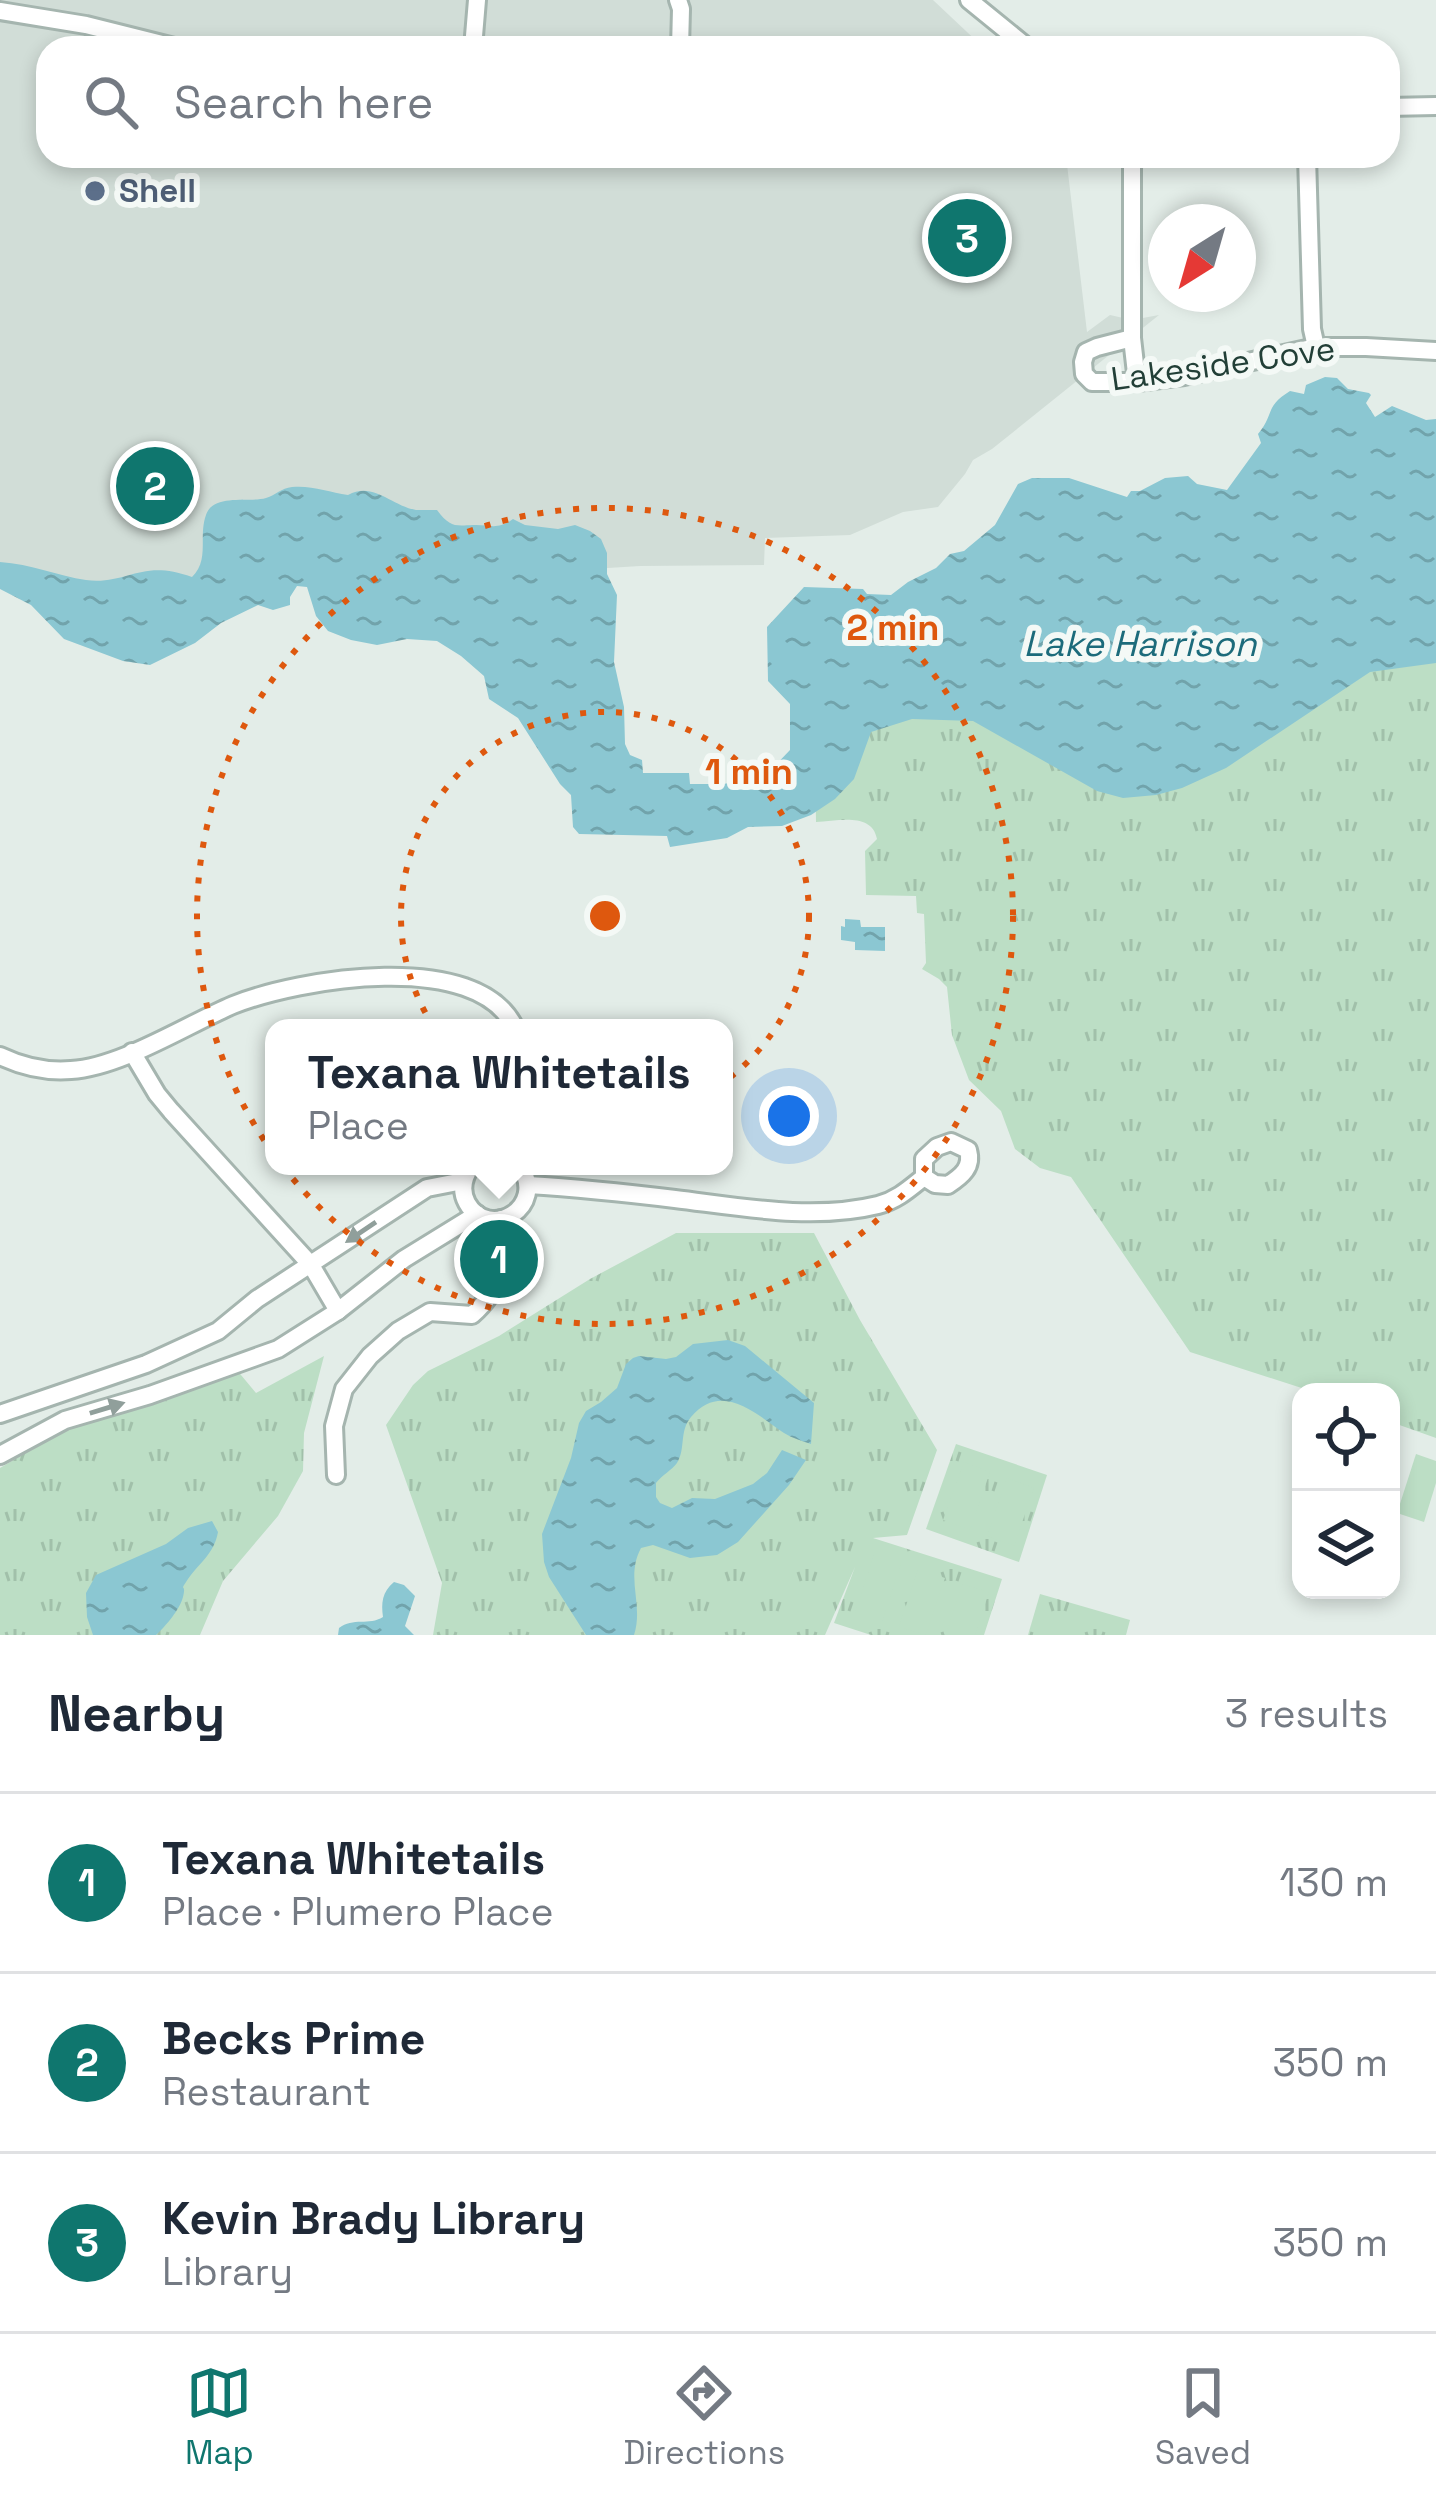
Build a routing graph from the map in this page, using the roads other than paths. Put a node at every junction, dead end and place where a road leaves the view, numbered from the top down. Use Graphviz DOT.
graph roads {
  1 [pos="477,0"];
  2 [pos="678,0"];
  3 [pos="969,0"];
  4 [pos="0,11"];
  5 [pos="130,36"];
  6 [pos="474,36"];
  7 [pos="680,36"];
  8 [pos="1013,36"];
  9 [pos="1400,106"];
  10 [pos="1436,106"];
  11 [pos="1132,168"];
  12 [pos="1307,168"];
  13 [pos="1132,338"];
  14 [pos="1316,347"];
  15 [pos="1436,351"];
  16 [pos="1137,382"];
  17 [pos="510,1019"];
  18 [pos="132,1052"];
  19 [pos="0,1055"];
  20 [pos="464,1175"];
  21 [pos="467,1175"];
  22 [pos="524,1175"];
  23 [pos="925,1177"];
  24 [pos="528,1185"];
  25 [pos="476,1214"];
  26 [pos="501,1219"];
  27 [pos="311,1265"];
  28 [pos="338,1311"];
  29 [pos="0,1414"];
  30 [pos="0,1455"];
  31 [pos="336,1475"];
  1 -- 6 [label="street"];
  2 -- 7 [label="street"];
  3 -- 8 [label="street"];
  4 -- 5 [label="street"];
  9 -- 10 [label="street"];
  11 -- 13 [label="street"];
  12 -- 14 [label="street"];
  13 -- 16 [label="street"];
  13 -- 16 [label="street, Lakeside Cove"];
  14 -- 15 [label="street, Lakeside Cove"];
  14 -- 16 [label="street, Lakeside Cove"];
  17 -- 18 [label="street"];
  18 -- 19 [label="street"];
  18 -- 27 [label="street"];
  20 -- 27 [label="street, one-way"];
  21 -- 25 [label="street"];
  22 -- 24 [label="street"];
  23 -- 24 [label="street"];
  24 -- 26 [label="street"];
  25 -- 26 [label="street"];
  25 -- 28 [label="street"];
  26 -- 31 [label="street"];
  27 -- 28 [label="street"];
  27 -- 29 [label="street"];
  30 -- 28 [label="street, one-way"];
}
